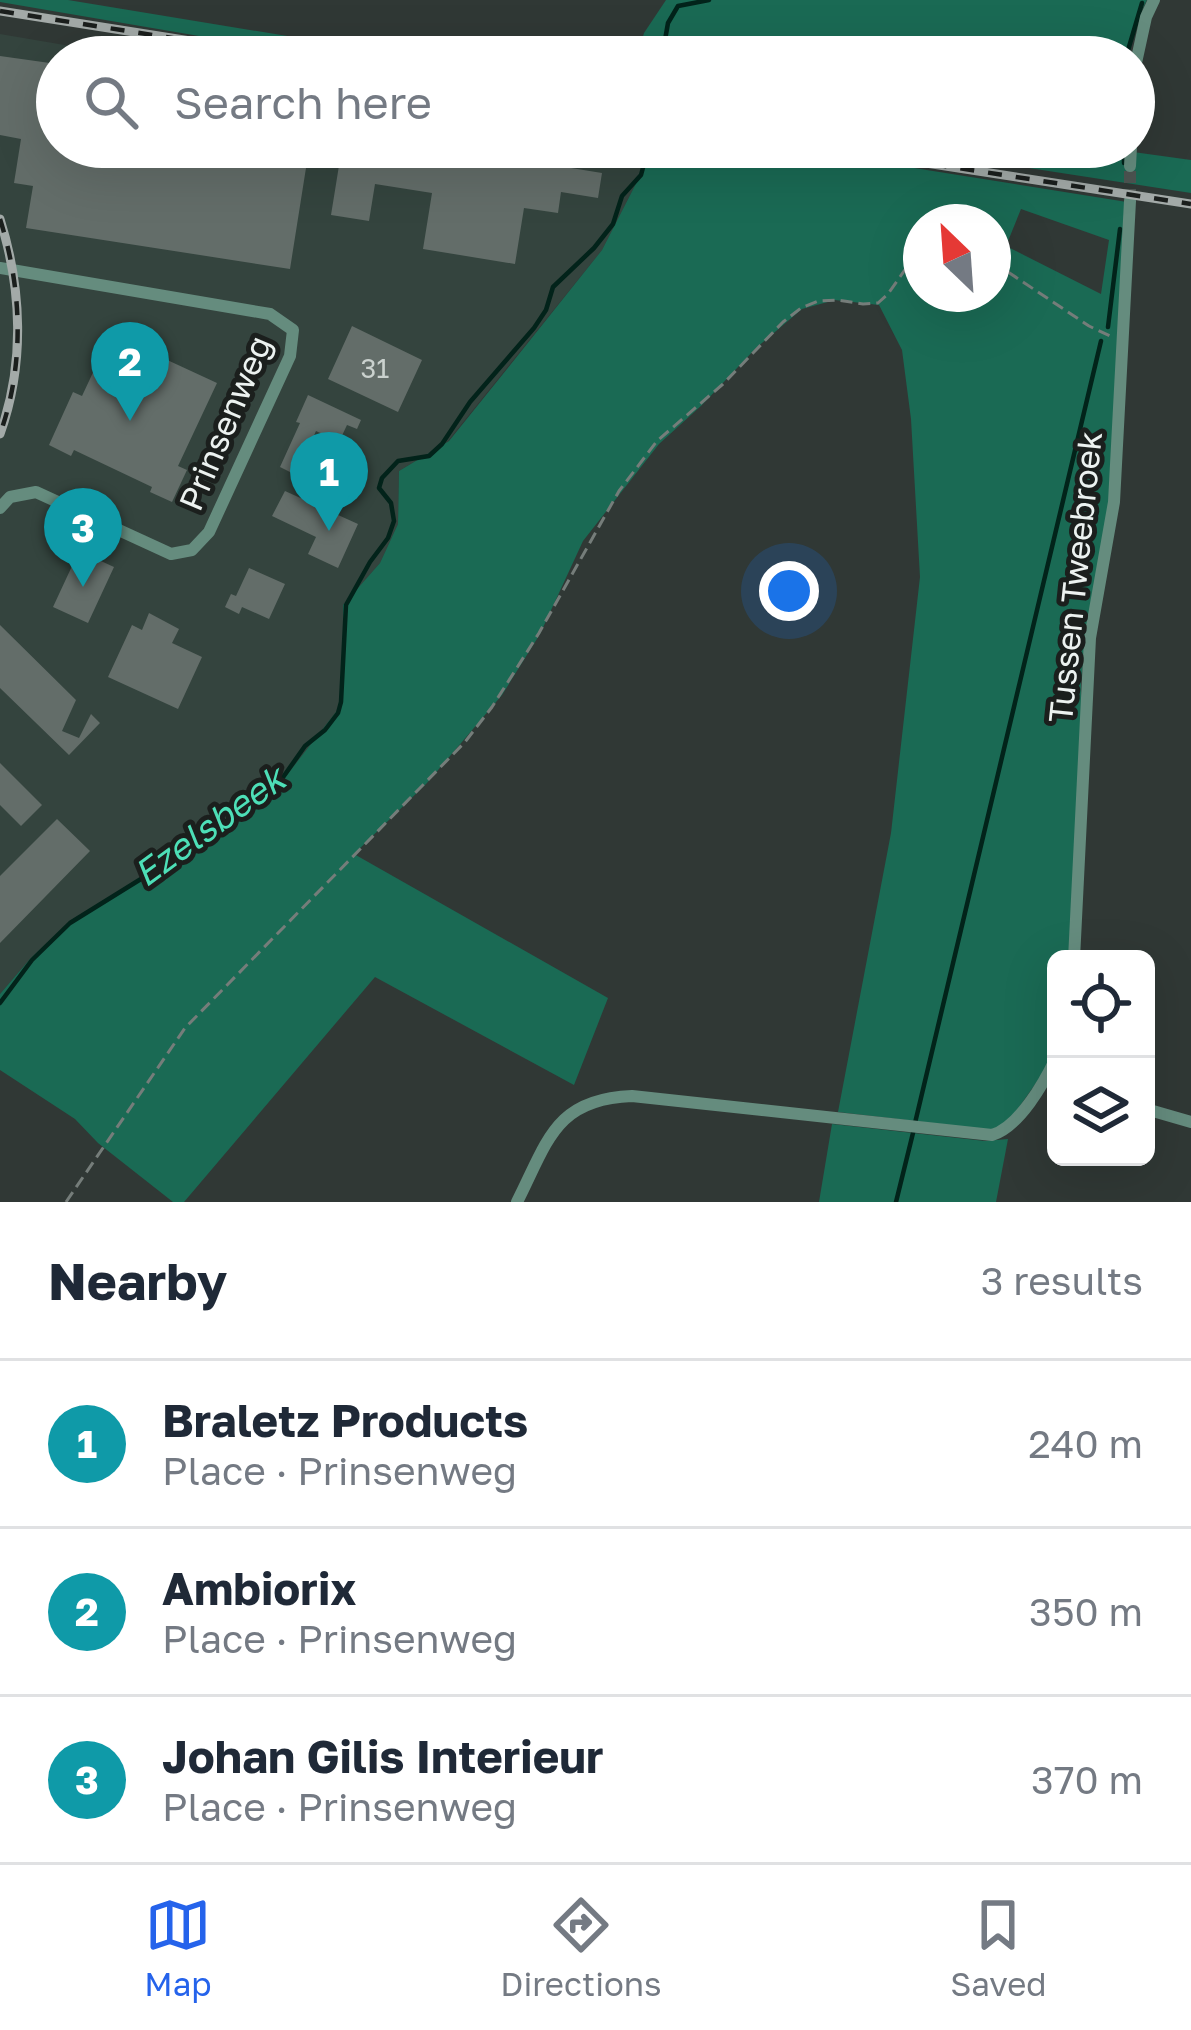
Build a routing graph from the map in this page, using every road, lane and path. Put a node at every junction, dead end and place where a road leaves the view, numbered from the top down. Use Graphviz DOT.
graph roads {
  1 [pos="1154,0"];
  2 [pos="1142,36"];
  3 [pos="1130,201"];
  4 [pos="0,268"];
  5 [pos="903,273"];
  6 [pos="1011,274"];
  7 [pos="1123,341"];
  8 [pos="0,508"];
  9 [pos="1074,950"];
  10 [pos="1047,1085"];
  11 [pos="1155,1111"];
  12 [pos="1191,1121"];
  13 [pos="66,1202"];
  14 [pos="518,1202"];
  1 -- 2 [label="street"];
  3 -- 7 [label="street, Tussen Tweebroek"];
  4 -- 8 [label="street, Prinsenweg"];
  5 -- 13 [label="path"];
  6 -- 7 [label="path"];
  7 -- 9 [label="street, Tussen Tweebroek"];
  10 -- 14 [label="street"];
  11 -- 12 [label="street"];
}
